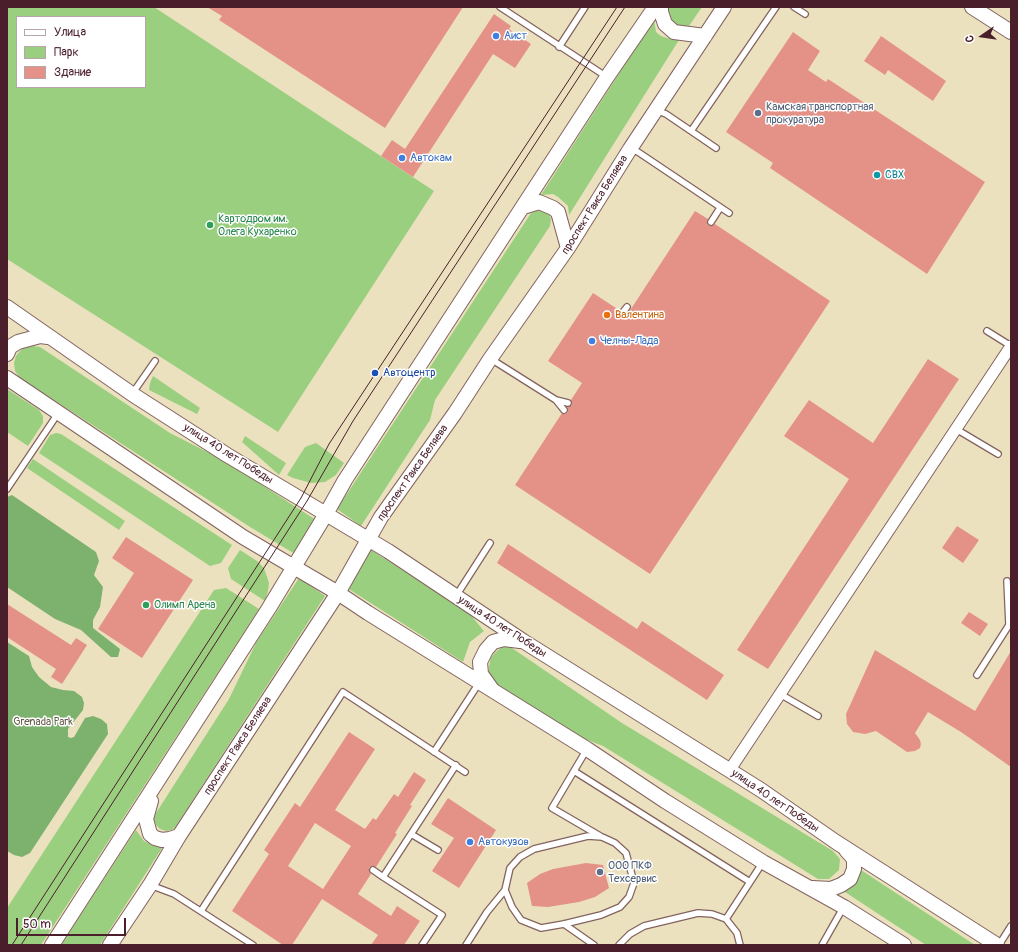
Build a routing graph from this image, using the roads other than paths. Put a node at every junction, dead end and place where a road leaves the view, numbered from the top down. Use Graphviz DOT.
graph roads {
  1 [pos="500,7"];
  2 [pos="585,7"];
  3 [pos="655,7"];
  4 [pos="661,7"];
  5 [pos="724,7"];
  6 [pos="776,7"];
  7 [pos="794,7"];
  8 [pos="972,7"];
  9 [pos="805,14"];
  10 [pos="1011,32"];
  11 [pos="705,36"];
  12 [pos="559,47"];
  13 [pos="607,78"];
  14 [pos="656,110"];
  15 [pos="691,131"];
  16 [pos="716,148"];
  17 [pos="630,149"];
  18 [pos="523,207"];
  19 [pos="720,208"];
  20 [pos="729,213"];
  21 [pos="711,222"];
  22 [pos="568,248"];
  23 [pos="627,307"];
  24 [pos="7,308"];
  25 [pos="623,312"];
  26 [pos="987,331"];
  27 [pos="48,337"];
  28 [pos="1011,346"];
  29 [pos="7,354"];
  30 [pos="490,359"];
  31 [pos="156,361"];
  32 [pos="8,376"];
  33 [pos="132,394"];
  34 [pos="556,400"];
  35 [pos="568,404"];
  36 [pos="564,410"];
  37 [pos="59,412"];
  38 [pos="956,429"];
  39 [pos="998,454"];
  40 [pos="7,489"];
  41 [pos="326,514"];
  42 [pos="368,539"];
  43 [pos="490,544"];
  44 [pos="294,567"];
  45 [pos="1011,584"];
  46 [pos="338,593"];
  47 [pos="456,596"];
  48 [pos="1010,626"];
  49 [pos="523,641"];
  50 [pos="977,675"];
  51 [pos="479,682"];
  52 [pos="493,692"];
  53 [pos="780,694"];
  54 [pos="818,716"];
  55 [pos="587,749"];
  56 [pos="434,752"];
  57 [pos="456,766"];
  58 [pos="574,771"];
  59 [pos="729,771"];
  60 [pos="465,772"];
  61 [pos="157,783"];
  62 [pos="411,834"];
  63 [pos="180,836"];
  64 [pos="602,837"];
  65 [pos="836,842"];
  66 [pos="438,850"];
  67 [pos="763,862"];
  68 [pos="373,870"];
  69 [pos="383,877"];
  70 [pos="750,882"];
  71 [pos="150,885"];
  72 [pos="810,888"];
  73 [pos="505,890"];
  74 [pos="844,907"];
  75 [pos="201,911"];
  76 [pos="726,918"];
  77 [pos="564,924"];
  78 [pos="1011,926"];
  79 [pos="52,945"];
  80 [pos="110,945"];
  81 [pos="253,945"];
  82 [pos="422,945"];
  83 [pos="466,945"];
  84 [pos="594,945"];
  85 [pos="619,945"];
  86 [pos="740,945"];
  87 [pos="822,945"];
  88 [pos="904,945"];
  89 [pos="998,945"];
  1 -- 12 [label="lane"];
  2 -- 12 [label="lane"];
  3 -- 13 [label="street"];
  4 -- 11 [label="street"];
  5 -- 11 [label="street, проспект Раиса Беляева"];
  6 -- 15 [label="lane"];
  7 -- 9 [label="lane"];
  8 -- 10 [label="street"];
  11 -- 14 [label="street, проспект Раиса Беляева"];
  12 -- 13 [label="lane"];
  13 -- 18 [label="street"];
  14 -- 15 [label="lane"];
  14 -- 17 [label="street, проспект Раиса Беляева"];
  15 -- 16 [label="lane"];
  17 -- 19 [label="lane"];
  17 -- 22 [label="street, проспект Раиса Беляева"];
  18 -- 22 [label="street"];
  18 -- 41 [label="street"];
  19 -- 20 [label="lane"];
  19 -- 21 [label="lane"];
  22 -- 30 [label="street, проспект Раиса Беляева"];
  23 -- 25 [label="lane"];
  24 -- 27 [label="street, улица 40 лет Победы"];
  26 -- 28 [label="lane"];
  27 -- 29 [label="street"];
  27 -- 33 [label="street, улица 40 лет Победы"];
  28 -- 38 [label="street"];
  30 -- 34 [label="lane"];
  30 -- 42 [label="street, проспект Раиса Беляева"];
  31 -- 33 [label="lane"];
  32 -- 37 [label="street"];
  33 -- 41 [label="street, улица 40 лет Победы"];
  34 -- 35 [label="lane"];
  34 -- 36 [label="lane"];
  37 -- 40 [label="lane"];
  37 -- 44 [label="street"];
  38 -- 39 [label="lane"];
  38 -- 53 [label="street"];
  41 -- 42 [label="street, улица 40 лет Победы"];
  41 -- 44 [label="street"];
  42 -- 46 [label="street, проспект Раиса Беляева"];
  42 -- 47 [label="street, улица 40 лет Победы"];
  43 -- 47 [label="lane"];
  44 -- 46 [label="street"];
  44 -- 61 [label="street"];
  45 -- 48 [label="lane"];
  46 -- 51 [label="street"];
  46 -- 63 [label="street, проспект Раиса Беляева"];
  47 -- 49 [label="street, улица 40 лет Победы"];
  48 -- 50 [label="lane"];
  49 -- 52 [label="street"];
  49 -- 59 [label="street, улица 40 лет Победы"];
  51 -- 52 [label="street"];
  51 -- 56 [label="lane"];
  52 -- 55 [label="street"];
  53 -- 54 [label="lane"];
  53 -- 59 [label="street"];
  55 -- 58 [label="lane"];
  55 -- 67 [label="street"];
  56 -- 57 [label="lane"];
  56 -- 75 [label="lane"];
  57 -- 60 [label="lane"];
  57 -- 62 [label="lane"];
  58 -- 64 [label="lane"];
  58 -- 70 [label="lane"];
  59 -- 65 [label="street, улица 40 лет Победы"];
  61 -- 63 [label="street"];
  61 -- 79 [label="street"];
  62 -- 66 [label="lane"];
  62 -- 69 [label="lane"];
  63 -- 71 [label="street, проспект Раиса Беляева"];
  64 -- 73 [label="lane"];
  64 -- 77 [label="lane"];
  65 -- 72 [label="street"];
  65 -- 89 [label="street, улица 40 лет Победы"];
  67 -- 70 [label="lane"];
  67 -- 72 [label="street"];
  68 -- 69 [label="lane"];
  69 -- 82 [label="lane"];
  70 -- 76 [label="lane"];
  71 -- 75 [label="lane"];
  71 -- 80 [label="street, проспект Раиса Беляева"];
  72 -- 74 [label="street"];
  73 -- 77 [label="lane"];
  73 -- 83 [label="lane"];
  74 -- 87 [label="lane"];
  74 -- 88 [label="street"];
  75 -- 81 [label="lane"];
  76 -- 85 [label="lane"];
  76 -- 86 [label="lane"];
  77 -- 84 [label="lane"];
  78 -- 89 [label="lane"];
}
